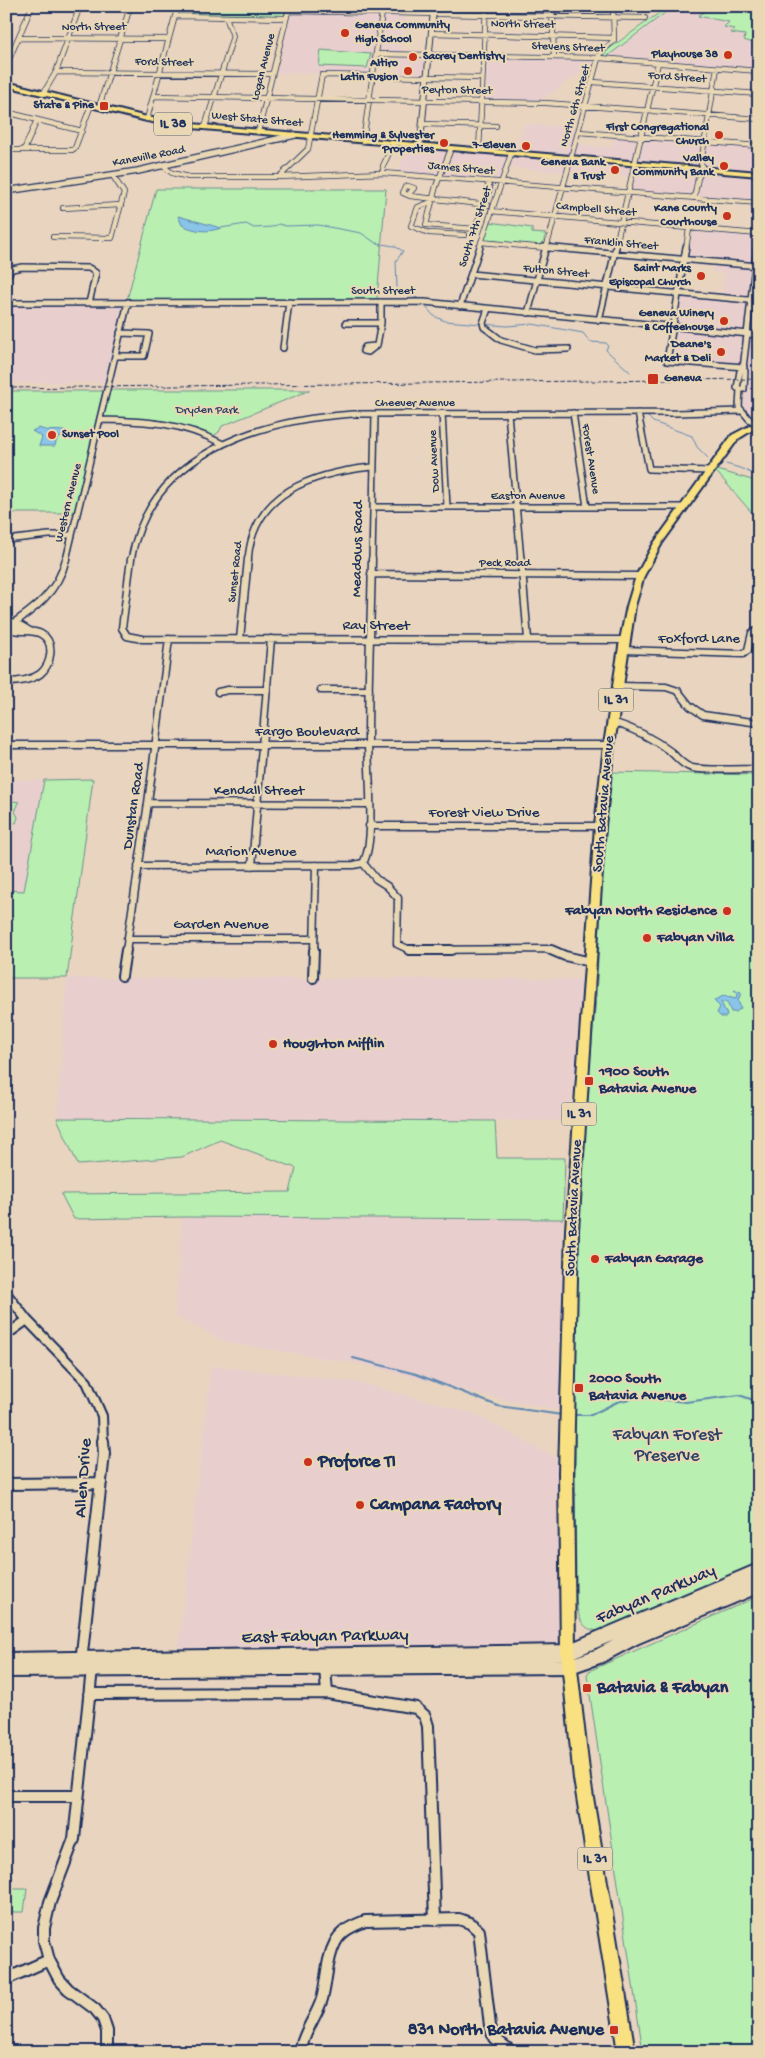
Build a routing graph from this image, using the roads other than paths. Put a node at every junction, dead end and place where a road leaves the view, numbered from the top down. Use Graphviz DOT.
graph roads {
  1 [pos="32,6"];
  2 [pos="80,6"];
  3 [pos="87,6"];
  4 [pos="130,6"];
  5 [pos="336,6"];
  6 [pos="383,6"];
  7 [pos="434,6"];
  8 [pos="486,6"];
  9 [pos="552,6"];
  10 [pos="612,6"];
  11 [pos="288,9"];
  12 [pos="335,12"];
  13 [pos="383,12"];
  14 [pos="433,13"];
  15 [pos="486,14"];
  16 [pos="176,16"];
  17 [pos="552,16"];
  18 [pos="226,17"];
  19 [pos="613,17"];
  20 [pos="286,18"];
  21 [pos="645,18"];
  22 [pos="431,33"];
  23 [pos="485,35"];
  24 [pos="553,36"];
  25 [pos="19,38"];
  26 [pos="69,38"];
  27 [pos="614,38"];
  28 [pos="120,39"];
  29 [pos="169,39"];
  30 [pos="376,54"];
  31 [pos="429,55"];
  32 [pos="484,56"];
  33 [pos="554,57"];
  34 [pos="600,58"];
  35 [pos="658,63"];
  36 [pos="6,66"];
  37 [pos="717,68"];
  38 [pos="759,71"];
  39 [pos="56,72"];
  40 [pos="110,72"];
  41 [pos="159,73"];
  42 [pos="221,74"];
  43 [pos="272,74"];
  44 [pos="372,76"];
  45 [pos="426,77"];
  46 [pos="482,78"];
  47 [pos="593,82"];
  48 [pos="8,85"];
  49 [pos="652,86"];
  50 [pos="713,91"];
  51 [pos="43,94"];
  52 [pos="759,94"];
  53 [pos="153,96"];
  54 [pos="215,96"];
  55 [pos="266,97"];
  56 [pos="318,98"];
  57 [pos="369,99"];
  58 [pos="424,100"];
  59 [pos="481,101"];
  60 [pos="90,106"];
  61 [pos="586,106"];
  62 [pos="99,107"];
  63 [pos="646,110"];
  64 [pos="6,112"];
  65 [pos="708,115"];
  66 [pos="147,119"];
  67 [pos="759,119"];
  68 [pos="37,120"];
  69 [pos="422,124"];
  70 [pos="480,125"];
  71 [pos="496,126"];
  72 [pos="205,127"];
  73 [pos="82,131"];
  74 [pos="258,132"];
  75 [pos="579,132"];
  76 [pos="294,135"];
  77 [pos="310,136"];
  78 [pos="641,136"];
  79 [pos="363,141"];
  80 [pos="704,141"];
  81 [pos="394,144"];
  82 [pos="420,146"];
  83 [pos="759,146"];
  84 [pos="451,148"];
  85 [pos="6,150"];
  86 [pos="24,150"];
  87 [pos="479,151"];
  88 [pos="510,154"];
  89 [pos="572,159"];
  90 [pos="634,164"];
  91 [pos="163,166"];
  92 [pos="702,166"];
  93 [pos="695,169"];
  94 [pos="383,173"];
  95 [pos="759,174"];
  96 [pos="113,176"];
  97 [pos="279,177"];
  98 [pos="440,177"];
  99 [pos="698,178"];
  100 [pos="486,181"];
  101 [pos="501,182"];
  102 [pos="564,188"];
  103 [pos="6,191"];
  104 [pos="628,193"];
  105 [pos="410,196"];
  106 [pos="694,198"];
  107 [pos="432,201"];
  108 [pos="484,204"];
  109 [pos="759,204"];
  110 [pos="121,205"];
  111 [pos="493,205"];
  112 [pos="63,208"];
  113 [pos="491,211"];
  114 [pos="555,217"];
  115 [pos="621,223"];
  116 [pos="690,229"];
  117 [pos="759,230"];
  118 [pos="758,234"];
  119 [pos="465,235"];
  120 [pos="53,237"];
  121 [pos="481,242"];
  122 [pos="547,248"];
  123 [pos="614,254"];
  124 [pos="684,260"];
  125 [pos="757,266"];
  126 [pos="471,274"];
  127 [pos="6,277"];
  128 [pos="537,280"];
  129 [pos="607,287"];
  130 [pos="679,294"];
  131 [pos="752,300"];
  132 [pos="759,301"];
  133 [pos="128,302"];
  134 [pos="289,302"];
  135 [pos="381,302"];
  136 [pos="6,303"];
  137 [pos="88,303"];
  138 [pos="460,306"];
  139 [pos="488,309"];
  140 [pos="528,313"];
  141 [pos="599,320"];
  142 [pos="346,323"];
  143 [pos="381,323"];
  144 [pos="673,327"];
  145 [pos="120,333"];
  146 [pos="747,334"];
  147 [pos="759,335"];
  148 [pos="283,348"];
  149 [pos="568,349"];
  150 [pos="368,352"];
  151 [pos="115,356"];
  152 [pos="744,368"];
  153 [pos="741,410"];
  154 [pos="442,413"];
  155 [pos="508,413"];
  156 [pos="572,413"];
  157 [pos="638,413"];
  158 [pos="375,414"];
  159 [pos="100,420"];
  160 [pos="758,423"];
  161 [pos="223,444"];
  162 [pos="372,467"];
  163 [pos="709,471"];
  164 [pos="447,506"];
  165 [pos="373,507"];
  166 [pos="517,507"];
  167 [pos="587,507"];
  168 [pos="683,507"];
  169 [pos="72,535"];
  170 [pos="6,540"];
  171 [pos="371,574"];
  172 [pos="523,576"];
  173 [pos="640,576"];
  174 [pos="10,622"];
  175 [pos="6,628"];
  176 [pos="759,630"];
  177 [pos="30,631"];
  178 [pos="240,638"];
  179 [pos="169,639"];
  180 [pos="271,639"];
  181 [pos="371,639"];
  182 [pos="528,639"];
  183 [pos="624,645"];
  184 [pos="6,682"];
  185 [pos="618,686"];
  186 [pos="267,690"];
  187 [pos="321,690"];
  188 [pos="369,690"];
  189 [pos="218,692"];
  190 [pos="612,722"];
  191 [pos="759,724"];
  192 [pos="6,744"];
  193 [pos="262,744"];
  194 [pos="368,744"];
  195 [pos="156,745"];
  196 [pos="609,745"];
  197 [pos="759,769"];
  198 [pos="148,803"];
  199 [pos="257,803"];
  200 [pos="370,804"];
  201 [pos="369,826"];
  202 [pos="600,826"];
  203 [pos="363,863"];
  204 [pos="316,865"];
  205 [pos="138,866"];
  206 [pos="252,866"];
  207 [pos="128,939"];
  208 [pos="314,939"];
  209 [pos="591,962"];
  210 [pos="122,976"];
  211 [pos="312,978"];
  212 [pos="6,1293"];
  213 [pos="27,1320"];
  214 [pos="6,1334"];
  215 [pos="6,1484"];
  216 [pos="101,1484"];
  217 [pos="759,1571"];
  218 [pos="759,1585"];
  219 [pos="729,1591"];
  220 [pos="569,1659"];
  221 [pos="6,1660"];
  222 [pos="85,1665"];
  223 [pos="325,1668"];
  224 [pos="6,1670"];
  225 [pos="327,1692"];
  226 [pos="89,1694"];
  227 [pos="6,1796"];
  228 [pos="78,1796"];
  229 [pos="435,1920"];
  230 [pos="49,1960"];
  231 [pos="6,1979"];
  232 [pos="107,2052"];
  233 [pos="300,2052"];
  234 [pos="512,2052"];
  235 [pos="627,2052"];
  1 -- 25 [label="street"];
  2 -- 26 [label="street"];
  3 -- 4 [label="street"];
  4 -- 16 [label="street"];
  4 -- 28 [label="street"];
  5 -- 12 [label="street"];
  6 -- 13 [label="street"];
  7 -- 14 [label="street"];
  8 -- 15 [label="street"];
  9 -- 17 [label="street"];
  10 -- 19 [label="street"];
  11 -- 12 [label="street"];
  11 -- 20 [label="street, Logan Avenue"];
  12 -- 13 [label="street"];
  13 -- 14 [label="street"];
  13 -- 30 [label="street"];
  14 -- 15 [label="street"];
  14 -- 22 [label="street"];
  15 -- 17 [label="street"];
  15 -- 23 [label="street"];
  16 -- 18 [label="street"];
  16 -- 29 [label="street"];
  17 -- 19 [label="street"];
  17 -- 24 [label="street"];
  18 -- 20 [label="street"];
  18 -- 42 [label="street"];
  19 -- 21 [label="street"];
  19 -- 27 [label="street"];
  20 -- 43 [label="street, Logan Avenue"];
  22 -- 23 [label="street, North Street"];
  22 -- 31 [label="street"];
  23 -- 24 [label="street, North Street"];
  23 -- 32 [label="street"];
  24 -- 27 [label="street, North Street"];
  24 -- 33 [label="street"];
  25 -- 26 [label="street, North Street"];
  25 -- 36 [label="street"];
  26 -- 28 [label="street, North Street"];
  26 -- 39 [label="street"];
  27 -- 34 [label="street, North 6th Street"];
  28 -- 29 [label="street, North Street"];
  28 -- 40 [label="street"];
  29 -- 41 [label="street"];
  30 -- 31 [label="street, Stevens Street"];
  30 -- 44 [label="street"];
  31 -- 32 [label="street, Stevens Street"];
  31 -- 45 [label="street"];
  32 -- 33 [label="street, Stevens Street"];
  32 -- 46 [label="street"];
  33 -- 34 [label="street, Stevens Street"];
  34 -- 35 [label="street, Stevens Street"];
  34 -- 47 [label="street, North 6th Street"];
  35 -- 37 [label="street, Stevens Street"];
  35 -- 49 [label="street"];
  37 -- 38 [label="street, Stevens Street"];
  37 -- 50 [label="street"];
  39 -- 40 [label="street, Ford Street"];
  39 -- 51 [label="street"];
  40 -- 41 [label="street, Ford Street"];
  40 -- 62 [label="street"];
  41 -- 42 [label="street, Ford Street"];
  41 -- 53 [label="street"];
  42 -- 43 [label="street, Ford Street"];
  42 -- 54 [label="street"];
  43 -- 55 [label="street, Logan Avenue"];
  44 -- 45 [label="street"];
  44 -- 56 [label="street"];
  44 -- 57 [label="street"];
  45 -- 46 [label="street"];
  45 -- 58 [label="street"];
  46 -- 59 [label="street"];
  47 -- 49 [label="street, Ford Street"];
  47 -- 61 [label="street, North 6th Street"];
  48 -- 51 [label="main road, West State Street / IL 38"];
  49 -- 50 [label="street, Ford Street"];
  49 -- 63 [label="street"];
  50 -- 52 [label="street, Ford Street"];
  50 -- 65 [label="street"];
  51 -- 60 [label="main road, West State Street / IL 38"];
  53 -- 54 [label="street, Peyton Street"];
  53 -- 66 [label="street"];
  54 -- 55 [label="street, Peyton Street"];
  54 -- 72 [label="street"];
  55 -- 56 [label="street, Peyton Street"];
  55 -- 74 [label="street, Logan Avenue"];
  56 -- 57 [label="street, Peyton Street"];
  56 -- 77 [label="street"];
  57 -- 58 [label="street, Peyton Street"];
  57 -- 79 [label="street"];
  58 -- 59 [label="street, Peyton Street"];
  58 -- 69 [label="street"];
  59 -- 61 [label="street, Peyton Street"];
  59 -- 70 [label="street"];
  60 -- 62 [label="main road, West State Street / IL 38"];
  60 -- 73 [label="street"];
  61 -- 63 [label="street, Peyton Street"];
  61 -- 75 [label="street, North 6th Street"];
  62 -- 66 [label="main road, West State Street / IL 38"];
  63 -- 65 [label="street, Peyton Street"];
  63 -- 78 [label="street"];
  64 -- 68 [label="street"];
  65 -- 67 [label="street, Peyton Street"];
  65 -- 80 [label="street"];
  66 -- 72 [label="main road, West State Street / IL 38"];
  68 -- 73 [label="street"];
  68 -- 86 [label="street"];
  69 -- 70 [label="street"];
  69 -- 82 [label="street"];
  70 -- 71 [label="street"];
  70 -- 87 [label="street"];
  72 -- 74 [label="main road, West State Street / IL 38"];
  73 -- 86 [label="street"];
  74 -- 76 [label="main road, West State Street / IL 38"];
  75 -- 78 [label="street"];
  75 -- 89 [label="street, North 6th Street"];
  76 -- 77 [label="main road, West State Street / IL 38"];
  76 -- 91 [label="main road, Kaneville Road"];
  77 -- 79 [label="main road, West State Street / IL 38"];
  77 -- 97 [label="street"];
  78 -- 80 [label="street"];
  78 -- 90 [label="street"];
  79 -- 81 [label="main road, West State Street / IL 38"];
  80 -- 83 [label="street"];
  80 -- 92 [label="street"];
  81 -- 82 [label="main road, West State Street / IL 38"];
  81 -- 94 [label="street"];
  82 -- 84 [label="main road, IL 38"];
  84 -- 87 [label="main road, IL 38"];
  84 -- 98 [label="street"];
  85 -- 86 [label="street"];
  87 -- 88 [label="main road, IL 38"];
  88 -- 89 [label="main road, IL 38"];
  88 -- 101 [label="street, South 7th Street"];
  89 -- 90 [label="main road, IL 38"];
  89 -- 102 [label="street, North 6th Street"];
  90 -- 93 [label="main road, IL 38"];
  90 -- 104 [label="street"];
  91 -- 96 [label="main road, Kaneville Road"];
  91 -- 97 [label="street, James Street"];
  92 -- 93 [label="main road, IL 38"];
  92 -- 95 [label="main road, IL 38"];
  92 -- 99 [label="street"];
  93 -- 99 [label="street"];
  94 -- 97 [label="street, James Street"];
  94 -- 98 [label="street, James Street"];
  96 -- 103 [label="main road, Kaneville Road"];
  96 -- 110 [label="street"];
  98 -- 100 [label="street, James Street"];
  98 -- 107 [label="street"];
  99 -- 106 [label="street"];
  100 -- 101 [label="street, James Street"];
  100 -- 108 [label="street"];
  101 -- 102 [label="street, James Street"];
  101 -- 111 [label="street, South 7th Street"];
  102 -- 104 [label="street, James Street"];
  102 -- 114 [label="street, North 6th Street"];
  104 -- 106 [label="street, James Street"];
  104 -- 115 [label="street"];
  105 -- 107 [label="street"];
  106 -- 109 [label="street, James Street"];
  107 -- 108 [label="street"];
  107 -- 108 [label="street"];
  107 -- 119 [label="street"];
  108 -- 111 [label="street"];
  110 -- 112 [label="street"];
  110 -- 120 [label="street"];
  111 -- 113 [label="street, South 7th Street"];
  113 -- 114 [label="street, Campbell Street"];
  113 -- 121 [label="street, South 7th Street"];
  114 -- 115 [label="street, Campbell Street"];
  114 -- 122 [label="street, North 6th Street"];
  115 -- 116 [label="street, Campbell Street"];
  115 -- 123 [label="street"];
  116 -- 118 [label="street, Campbell Street"];
  116 -- 124 [label="street"];
  117 -- 118 [label="street"];
  118 -- 125 [label="street"];
  121 -- 122 [label="street, Franklin Street"];
  121 -- 126 [label="street, South 7th Street"];
  122 -- 123 [label="street, Franklin Street"];
  122 -- 128 [label="street, North 6th Street"];
  123 -- 124 [label="street, Franklin Street"];
  123 -- 129 [label="street"];
  124 -- 125 [label="street, Franklin Street"];
  124 -- 130 [label="street"];
  125 -- 131 [label="street"];
  126 -- 128 [label="street, Fulton Street"];
  126 -- 138 [label="street, South 7th Street"];
  127 -- 137 [label="street"];
  128 -- 129 [label="street, Fulton Street"];
  128 -- 140 [label="street, North 6th Street"];
  129 -- 130 [label="street, Fulton Street"];
  129 -- 141 [label="street"];
  130 -- 131 [label="street, Fulton Street"];
  130 -- 144 [label="street"];
  131 -- 132 [label="street, Fulton Street"];
  131 -- 146 [label="street"];
  133 -- 134 [label="street, South Street"];
  133 -- 137 [label="street, South Street"];
  133 -- 145 [label="street, Western Avenue"];
  134 -- 135 [label="street, South Street"];
  134 -- 148 [label="street"];
  135 -- 138 [label="street, South Street"];
  135 -- 143 [label="street"];
  136 -- 137 [label="street, South Street"];
  138 -- 139 [label="street, South Street"];
  139 -- 140 [label="street, South Street"];
  139 -- 149 [label="street"];
  140 -- 141 [label="street, South Street"];
  141 -- 144 [label="street, South Street"];
  142 -- 143 [label="street"];
  143 -- 150 [label="street"];
  144 -- 146 [label="street, South Street"];
  144 -- 152 [label="street"];
  145 -- 151 [label="street, Western Avenue"];
  145 -- 151 [label="street"];
  146 -- 147 [label="street, South Street"];
  146 -- 152 [label="street"];
  151 -- 159 [label="street, Western Avenue"];
  152 -- 153 [label="street"];
  153 -- 157 [label="street, Cheever Avenue"];
  153 -- 160 [label="street"];
  154 -- 155 [label="street, Cheever Avenue"];
  154 -- 158 [label="street, Cheever Avenue"];
  154 -- 164 [label="street, Dow Avenue"];
  155 -- 156 [label="street, Cheever Avenue"];
  155 -- 166 [label="street"];
  156 -- 157 [label="street, Cheever Avenue"];
  156 -- 167 [label="street, Forest Avenue"];
  157 -- 163 [label="street"];
  158 -- 161 [label="street, Cheever Avenue"];
  158 -- 162 [label="street, Meadows Road"];
  159 -- 161 [label="street"];
  159 -- 169 [label="street, Western Avenue"];
  160 -- 163 [label="main road, South Batavia Avenue / IL 31"];
  161 -- 179 [label="street, Ray Street"];
  162 -- 165 [label="street, Meadows Road"];
  162 -- 178 [label="street, Sunset Road"];
  163 -- 168 [label="main road, South Batavia Avenue / IL 31"];
  164 -- 165 [label="street, Easton Avenue"];
  164 -- 166 [label="street, Easton Avenue"];
  165 -- 171 [label="street, Meadows Road"];
  166 -- 167 [label="street, Easton Avenue"];
  166 -- 172 [label="street"];
  167 -- 168 [label="street, Easton Avenue"];
  168 -- 173 [label="main road, South Batavia Avenue / IL 31"];
  169 -- 170 [label="street"];
  169 -- 174 [label="street, Western Avenue"];
  171 -- 172 [label="street, Peck Road"];
  171 -- 181 [label="street, Meadows Road"];
  172 -- 173 [label="street, Peck Road"];
  172 -- 182 [label="street"];
  173 -- 183 [label="main road, South Batavia Avenue / IL 31"];
  174 -- 175 [label="street, Western Avenue"];
  176 -- 183 [label="street, Foxford Lane"];
  177 -- 184 [label="street"];
  178 -- 179 [label="street, Ray Street"];
  178 -- 180 [label="street, Ray Street"];
  179 -- 195 [label="street, Dunstan Road"];
  180 -- 181 [label="street, Ray Street"];
  180 -- 186 [label="street"];
  181 -- 182 [label="street, Ray Street"];
  181 -- 188 [label="street, Meadows Road"];
  182 -- 183 [label="street, Ray Street"];
  183 -- 185 [label="main road, South Batavia Avenue / IL 31"];
  185 -- 190 [label="main road, South Batavia Avenue / IL 31"];
  185 -- 191 [label="street"];
  186 -- 189 [label="street"];
  186 -- 193 [label="street"];
  187 -- 188 [label="street"];
  188 -- 194 [label="street, Meadows Road"];
  190 -- 196 [label="main road, South Batavia Avenue / IL 31"];
  190 -- 197 [label="street, South Batavia Avenue"];
  192 -- 195 [label="street, Fargo Boulevard"];
  193 -- 194 [label="street, Fargo Boulevard"];
  193 -- 195 [label="street, Fargo Boulevard"];
  193 -- 199 [label="street"];
  194 -- 196 [label="street, Fargo Boulevard"];
  194 -- 200 [label="street, Meadows Road"];
  195 -- 198 [label="street, Dunstan Road"];
  196 -- 202 [label="main road, South Batavia Avenue / IL 31"];
  198 -- 199 [label="street, Kendall Street"];
  198 -- 205 [label="street, Dunstan Road"];
  199 -- 200 [label="street, Kendall Street"];
  199 -- 206 [label="street"];
  200 -- 201 [label="street, Meadows Road"];
  201 -- 202 [label="street, Forest View Drive"];
  201 -- 203 [label="street, Meadows Road"];
  202 -- 209 [label="main road, South Batavia Avenue / IL 31"];
  203 -- 204 [label="street, Marion Avenue"];
  203 -- 209 [label="street"];
  204 -- 206 [label="street, Marion Avenue"];
  204 -- 208 [label="street"];
  205 -- 206 [label="street, Marion Avenue"];
  205 -- 207 [label="street, Dunstan Road"];
  207 -- 208 [label="street, Garden Avenue"];
  207 -- 210 [label="street, Dunstan Road"];
  208 -- 211 [label="street"];
  209 -- 220 [label="main road, South Batavia Avenue / IL 31"];
  212 -- 213 [label="street, Allen Drive"];
  213 -- 214 [label="street"];
  213 -- 216 [label="street, Allen Drive"];
  215 -- 216 [label="street"];
  216 -- 222 [label="street, Allen Drive"];
  217 -- 219 [label="main road, Fabyan Parkway"];
  218 -- 219 [label="main road, Fabyan Parkway"];
  219 -- 220 [label="main road, Fabyan Parkway"];
  220 -- 222 [label="main road, East Fabyan Parkway"];
  220 -- 223 [label="main road, East Fabyan Parkway"];
  220 -- 235 [label="main road, IL 31"];
  221 -- 222 [label="main road"];
  222 -- 223 [label="main road, East Fabyan Parkway"];
  222 -- 224 [label="main road"];
  222 -- 226 [label="street, Allen Drive"];
  223 -- 225 [label="street"];
  225 -- 226 [label="street"];
  225 -- 229 [label="street"];
  226 -- 228 [label="street, Allen Drive"];
  227 -- 228 [label="street"];
  228 -- 230 [label="street, Allen Drive"];
  229 -- 233 [label="street"];
  229 -- 234 [label="street"];
  230 -- 231 [label="street"];
  230 -- 232 [label="street"];
}
